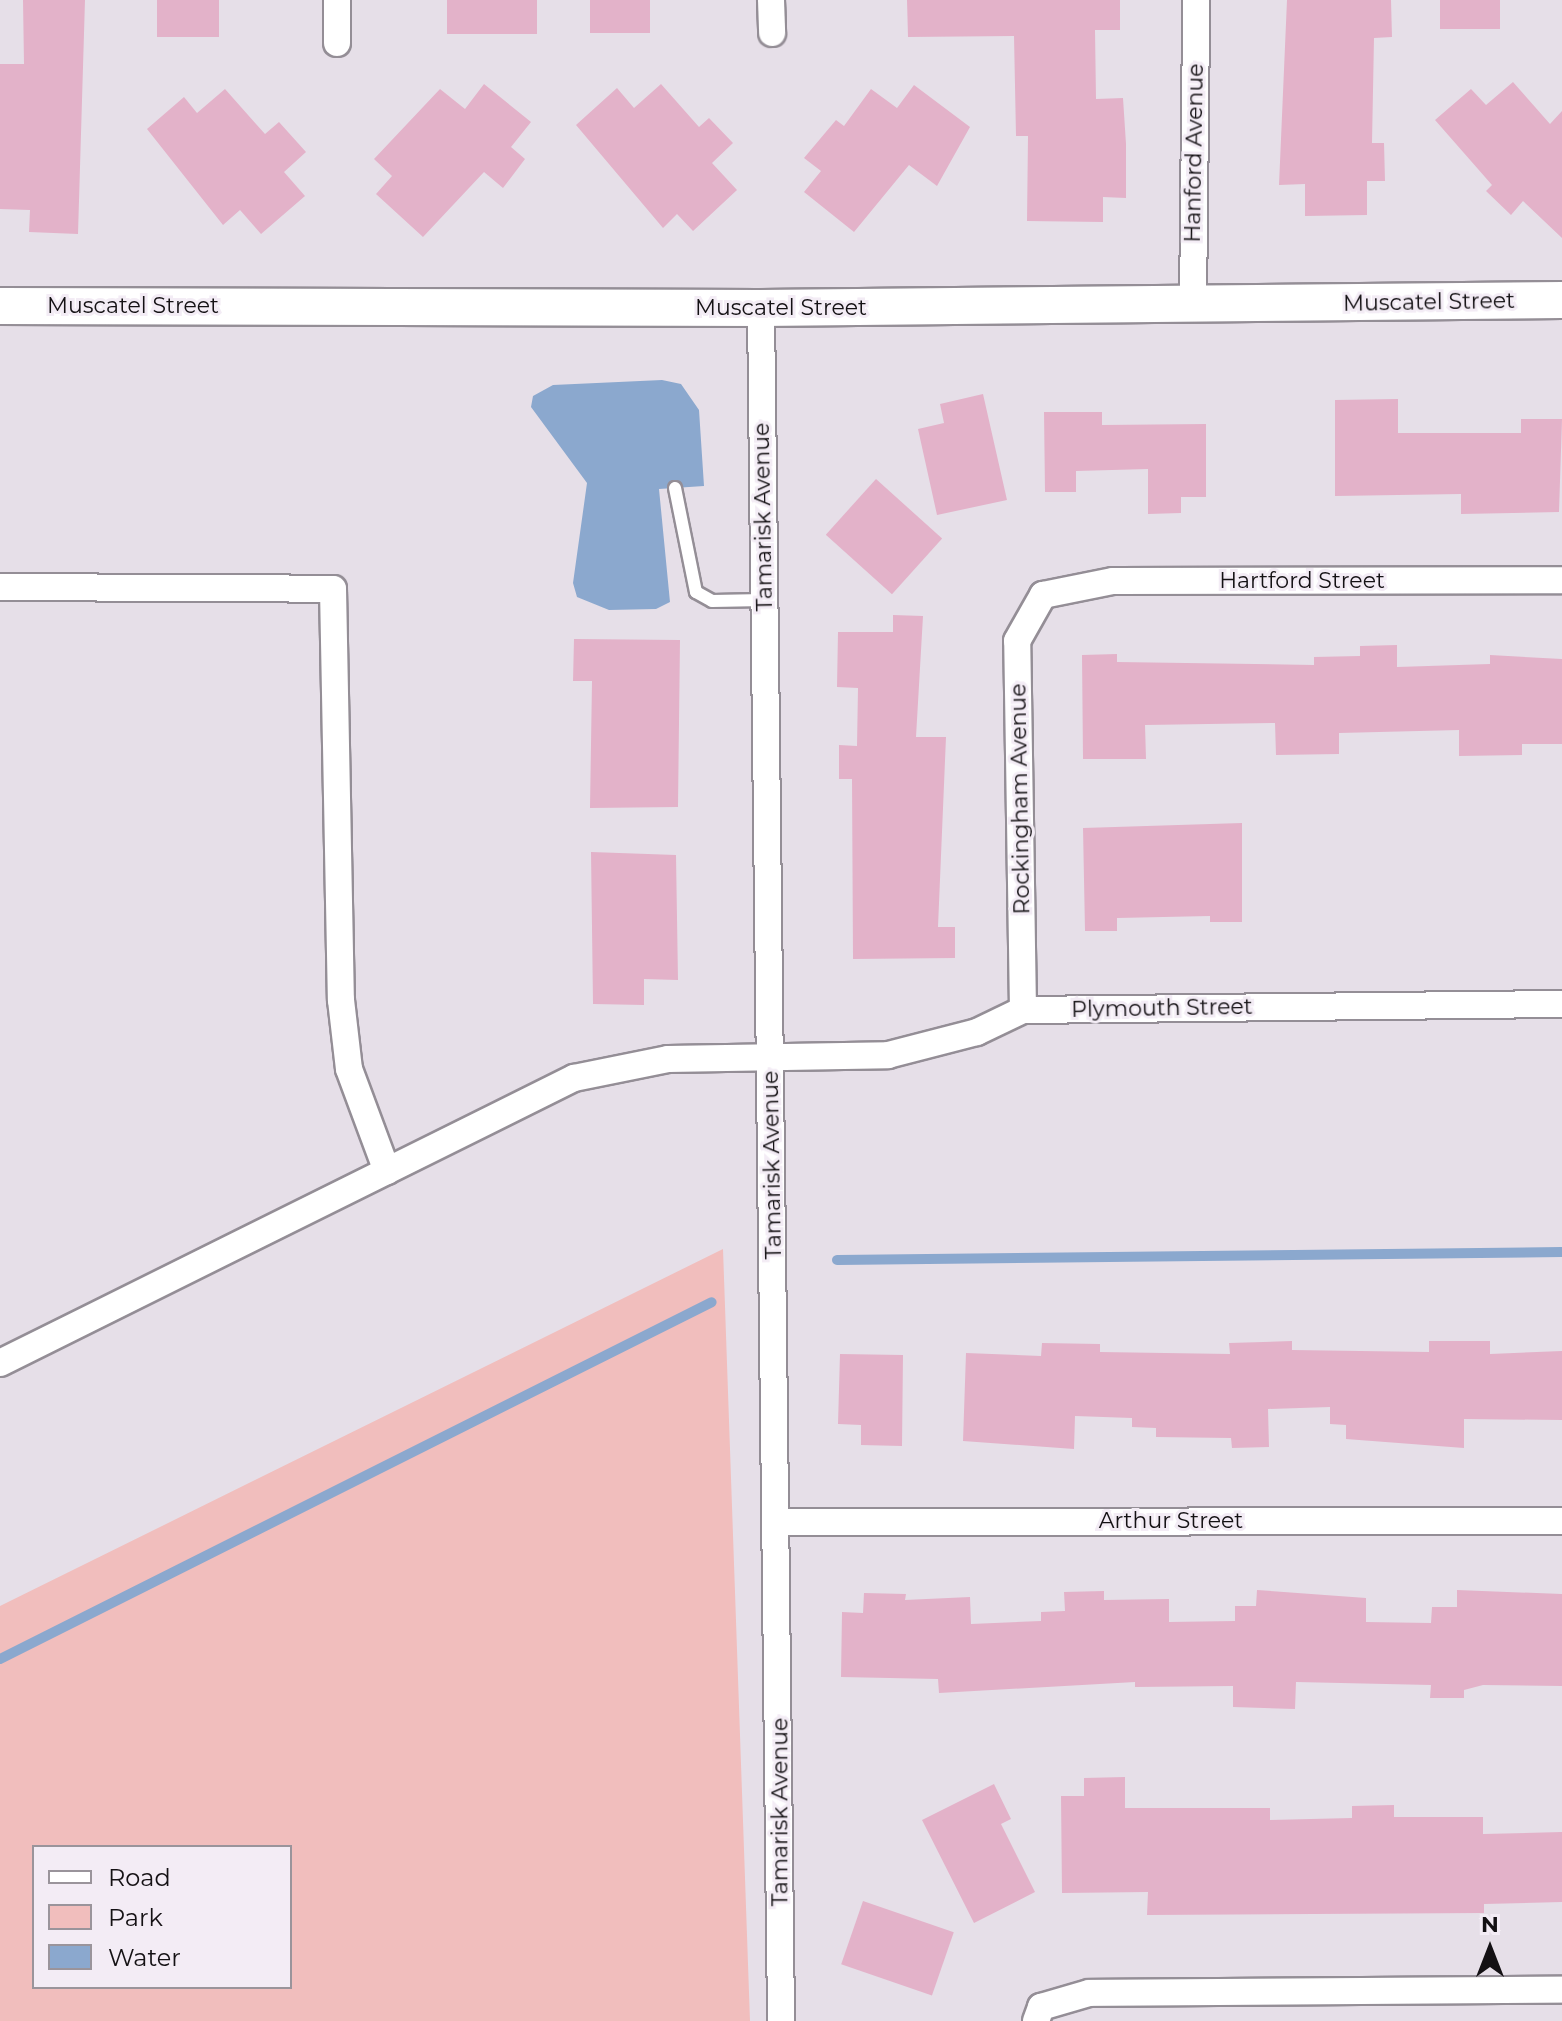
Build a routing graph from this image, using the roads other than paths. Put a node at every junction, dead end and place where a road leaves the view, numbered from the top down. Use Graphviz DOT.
graph roads {
  1 [pos="337,0"];
  2 [pos="771,0"];
  3 [pos="1196,0"];
  4 [pos="772,33"];
  5 [pos="337,43"];
  6 [pos="1562,300"];
  7 [pos="0,306"];
  8 [pos="1193,306"];
  9 [pos="761,308"];
  10 [pos="675,488"];
  11 [pos="1562,580"];
  12 [pos="0,587"];
  13 [pos="1043,595"];
  14 [pos="764,600"];
  15 [pos="1562,1004"];
  16 [pos="1023,1010"];
  17 [pos="770,1057"];
  18 [pos="387,1171"];
  19 [pos="0,1363"];
  20 [pos="1562,1521"];
  21 [pos="780,1522"];
  22 [pos="1562,1990"];
  23 [pos="781,2021"];
  24 [pos="1036,2021"];
  1 -- 5 [label="street"];
  2 -- 4 [label="street"];
  3 -- 8 [label="street, Hanford Avenue"];
  6 -- 8 [label="street, Muscatel Street"];
  7 -- 9 [label="street, Muscatel Street"];
  8 -- 9 [label="street, Muscatel Street"];
  9 -- 14 [label="street, Tamarisk Avenue"];
  10 -- 14 [label="lane"];
  11 -- 13 [label="street, Hartford Street"];
  12 -- 18 [label="street"];
  13 -- 16 [label="street, Rockingham Avenue"];
  14 -- 17 [label="street, Tamarisk Avenue"];
  15 -- 16 [label="street, Plymouth Street"];
  16 -- 17 [label="street, Plymouth Street"];
  17 -- 18 [label="street, Plymouth Street"];
  17 -- 21 [label="street, Tamarisk Avenue"];
  18 -- 19 [label="street, Plymouth Street"];
  20 -- 21 [label="street, Arthur Street"];
  21 -- 23 [label="street, Tamarisk Avenue"];
  22 -- 24 [label="street"];
}
